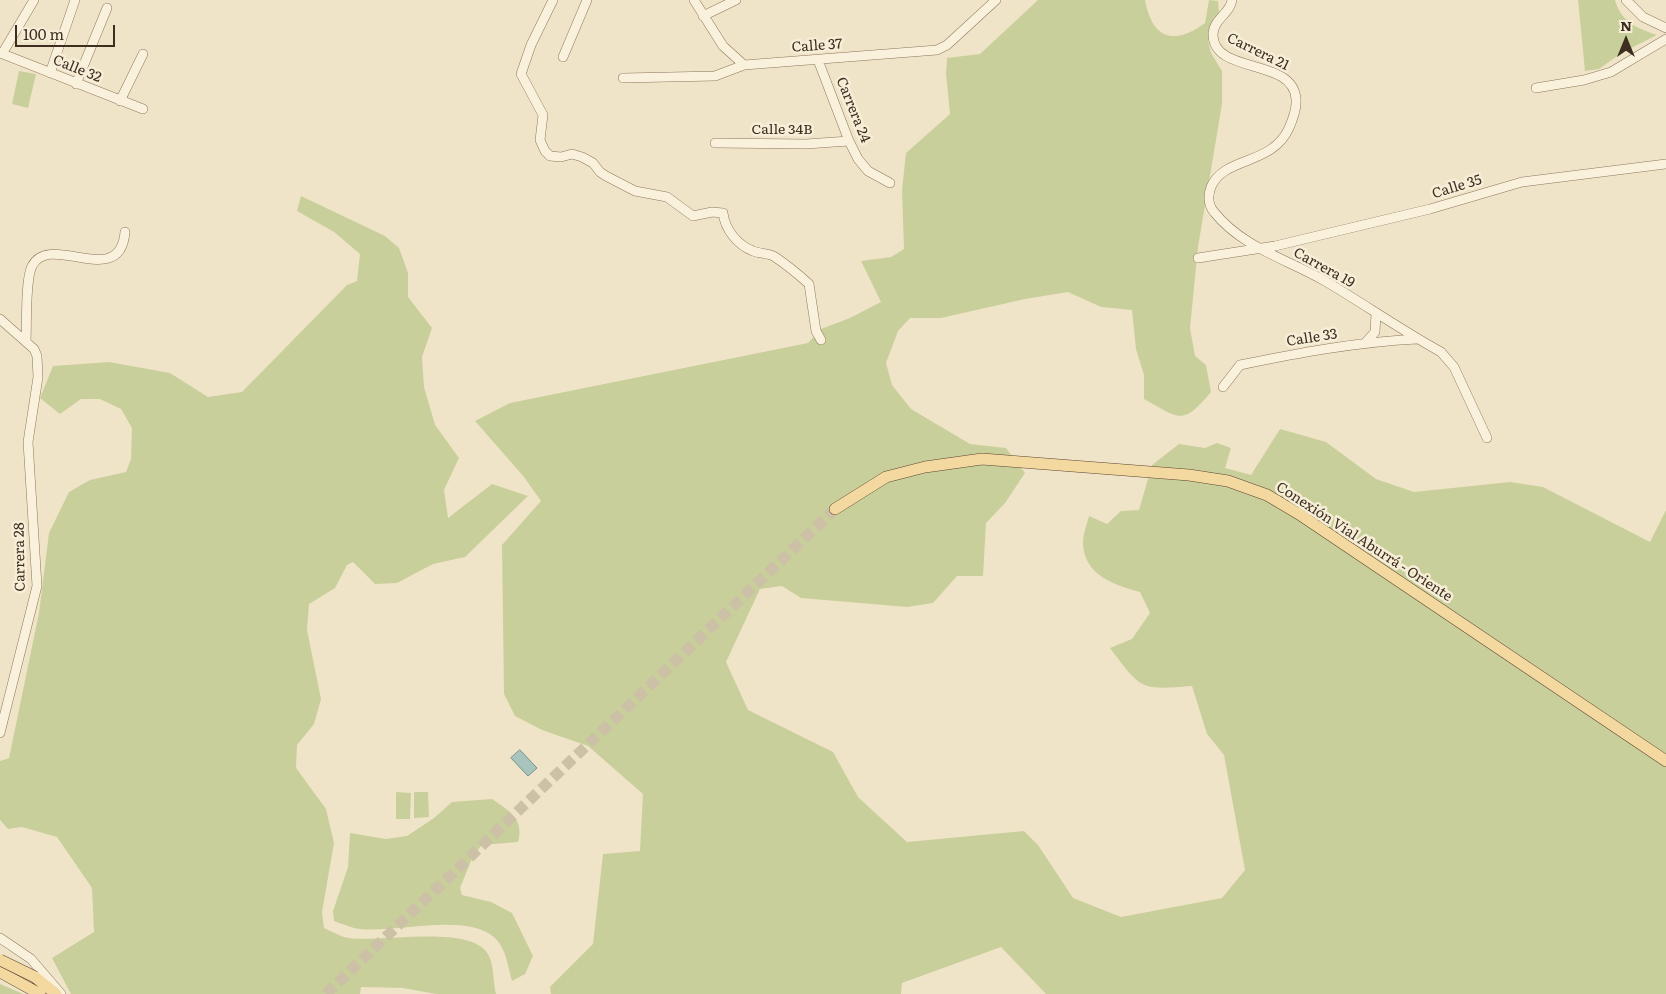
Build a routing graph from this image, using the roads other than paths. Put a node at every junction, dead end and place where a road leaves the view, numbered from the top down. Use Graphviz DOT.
graph roads {
  1 [pos="34,0"];
  2 [pos="75,0"];
  3 [pos="553,0"];
  4 [pos="587,0"];
  5 [pos="694,0"];
  6 [pos="736,0"];
  7 [pos="996,0"];
  8 [pos="1232,0"];
  9 [pos="1626,0"];
  10 [pos="106,8"];
  11 [pos="703,16"];
  12 [pos="1666,28"];
  13 [pos="1666,39"];
  14 [pos="1,54"];
  15 [pos="143,54"];
  16 [pos="563,57"];
  17 [pos="818,60"];
  18 [pos="744,65"];
  19 [pos="50,73"];
  20 [pos="623,78"];
  21 [pos="76,84"];
  22 [pos="1536,88"];
  23 [pos="120,101"];
  24 [pos="144,109"];
  25 [pos="849,141"];
  26 [pos="715,143"];
  27 [pos="1666,164"];
  28 [pos="890,183"];
  29 [pos="126,232"];
  30 [pos="1258,248"];
  31 [pos="1198,258"];
  32 [pos="1376,314"];
  33 [pos="0,319"];
  34 [pos="1417,339"];
  35 [pos="821,340"];
  36 [pos="26,342"];
  37 [pos="1362,344"];
  38 [pos="1223,387"];
  39 [pos="1487,438"];
  40 [pos="835,509"];
  41 [pos="0,733"];
  42 [pos="1666,761"];
  43 [pos="0,938"];
  44 [pos="0,958"];
  45 [pos="0,972"];
  46 [pos="27,986"];
  47 [pos="40,994"];
  48 [pos="56,994"];
  49 [pos="61,994"];
  1 -- 14 [label="street"];
  2 -- 19 [label="street"];
  3 -- 35 [label="street"];
  4 -- 16 [label="street"];
  5 -- 11 [label="street"];
  6 -- 11 [label="street"];
  7 -- 17 [label="street, Calle 37"];
  8 -- 30 [label="street, Carrera 21"];
  9 -- 12 [label="street"];
  10 -- 21 [label="street"];
  11 -- 18 [label="street"];
  13 -- 22 [label="street"];
  14 -- 19 [label="street, Calle 32"];
  15 -- 23 [label="street"];
  17 -- 18 [label="street, Calle 37"];
  17 -- 25 [label="street, Carrera 24"];
  18 -- 20 [label="street, Calle 37"];
  19 -- 21 [label="street, Calle 32"];
  21 -- 23 [label="street, Calle 32"];
  23 -- 24 [label="street, Calle 32"];
  25 -- 26 [label="street, Calle 34B"];
  25 -- 28 [label="street, Carrera 24"];
  27 -- 30 [label="street, Calle 35"];
  29 -- 36 [label="street"];
  30 -- 31 [label="street, Calle 35"];
  30 -- 32 [label="street, Carrera 19"];
  32 -- 34 [label="street, Carrera 19"];
  32 -- 37 [label="street"];
  33 -- 36 [label="street"];
  34 -- 37 [label="street, Calle 33"];
  34 -- 39 [label="street, Carrera 19"];
  36 -- 41 [label="street, Carrera 28"];
  37 -- 38 [label="street, Calle 33"];
  40 -- 42 [label="main road, Conexión Vial Aburrá - Oriente"];
  43 -- 49 [label="street"];
  44 -- 46 [label="street"];
  44 -- 48 [label="main road, bridge"];
  45 -- 46 [label="main road"];
  46 -- 47 [label="main road"];
}
